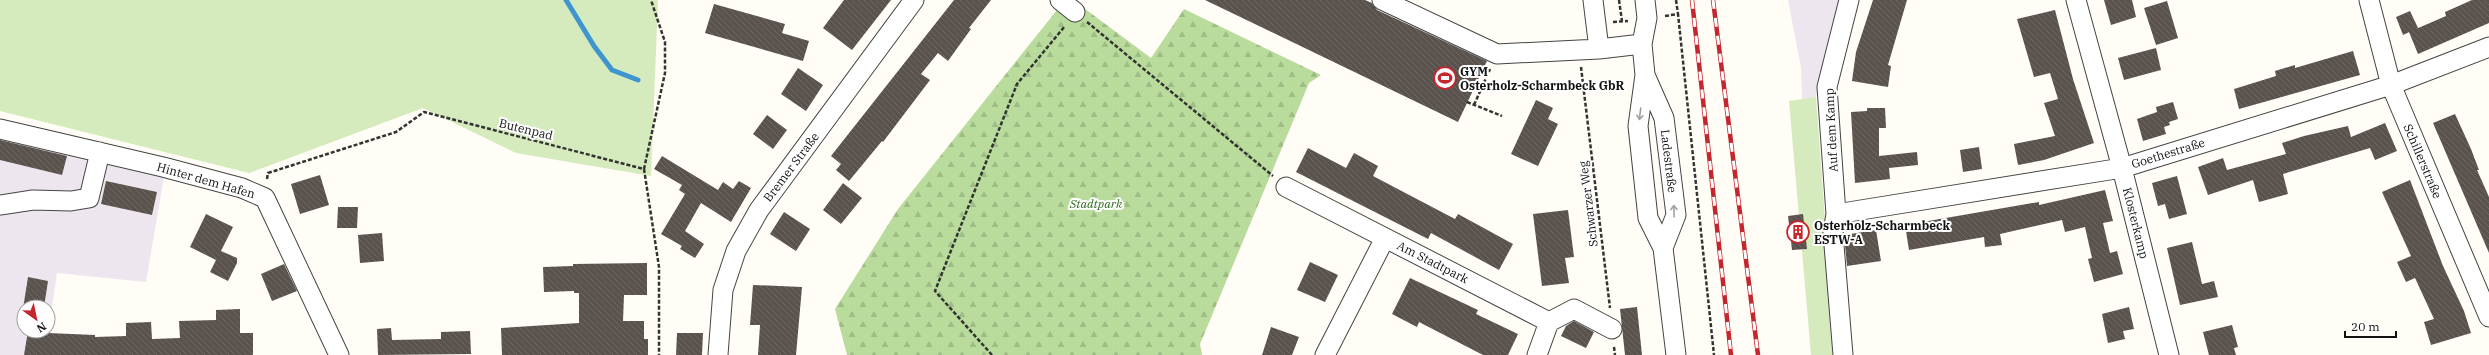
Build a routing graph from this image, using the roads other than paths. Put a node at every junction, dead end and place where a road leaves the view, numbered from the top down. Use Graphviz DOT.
graph roads {
  1 [pos="914,0"];
  2 [pos="1060,0"];
  3 [pos="1382,0"];
  4 [pos="1594,0"];
  5 [pos="1644,0"];
  6 [pos="1849,0"];
  7 [pos="2076,0"];
  8 [pos="2368,0"];
  9 [pos="1075,12"];
  10 [pos="1642,44"];
  11 [pos="2489,47"];
  12 [pos="1599,49"];
  13 [pos="1645,75"];
  14 [pos="2391,85"];
  15 [pos="0,130"];
  16 [pos="100,152"];
  17 [pos="2122,168"];
  18 [pos="1286,187"];
  19 [pos="0,205"];
  20 [pos="1836,214"];
  21 [pos="1385,238"];
  22 [pos="1663,248"];
  23 [pos="2489,317"];
  24 [pos="1549,322"];
  25 [pos="1612,329"];
  26 [pos="339,355"];
  27 [pos="718,355"];
  28 [pos="1325,355"];
  29 [pos="1538,355"];
  30 [pos="1676,355"];
  31 [pos="1842,355"];
  32 [pos="2169,355"];
  1 -- 27 [label="street, Bremer Straße"];
  2 -- 9 [label="street"];
  3 -- 12 [label="street"];
  4 -- 12 [label="street"];
  5 -- 10 [label="street, Ladestraße"];
  6 -- 20 [label="street, Auf dem Kamp"];
  7 -- 17 [label="street, Klosterkamp"];
  8 -- 14 [label="street, Schillerstraße"];
  10 -- 12 [label="street"];
  10 -- 13 [label="street, Ladestraße"];
  11 -- 14 [label="street, Goethestraße"];
  13 -- 22 [label="street, Ladestraße, one-way"];
  22 -- 13 [label="street, Ladestraße, one-way"];
  14 -- 17 [label="street, Goethestraße"];
  14 -- 23 [label="street, Schillerstraße"];
  15 -- 16 [label="street, Hinter dem Hafen"];
  16 -- 19 [label="street"];
  16 -- 26 [label="street, Hinter dem Hafen"];
  17 -- 20 [label="street, Goethestraße"];
  17 -- 32 [label="street, Klosterkamp"];
  18 -- 21 [label="street, Am Stadtpark"];
  20 -- 31 [label="street, Auf dem Kamp"];
  21 -- 24 [label="street, Am Stadtpark"];
  21 -- 28 [label="street"];
  22 -- 30 [label="street, Ladestraße"];
  24 -- 25 [label="street"];
  24 -- 29 [label="street"];
}
